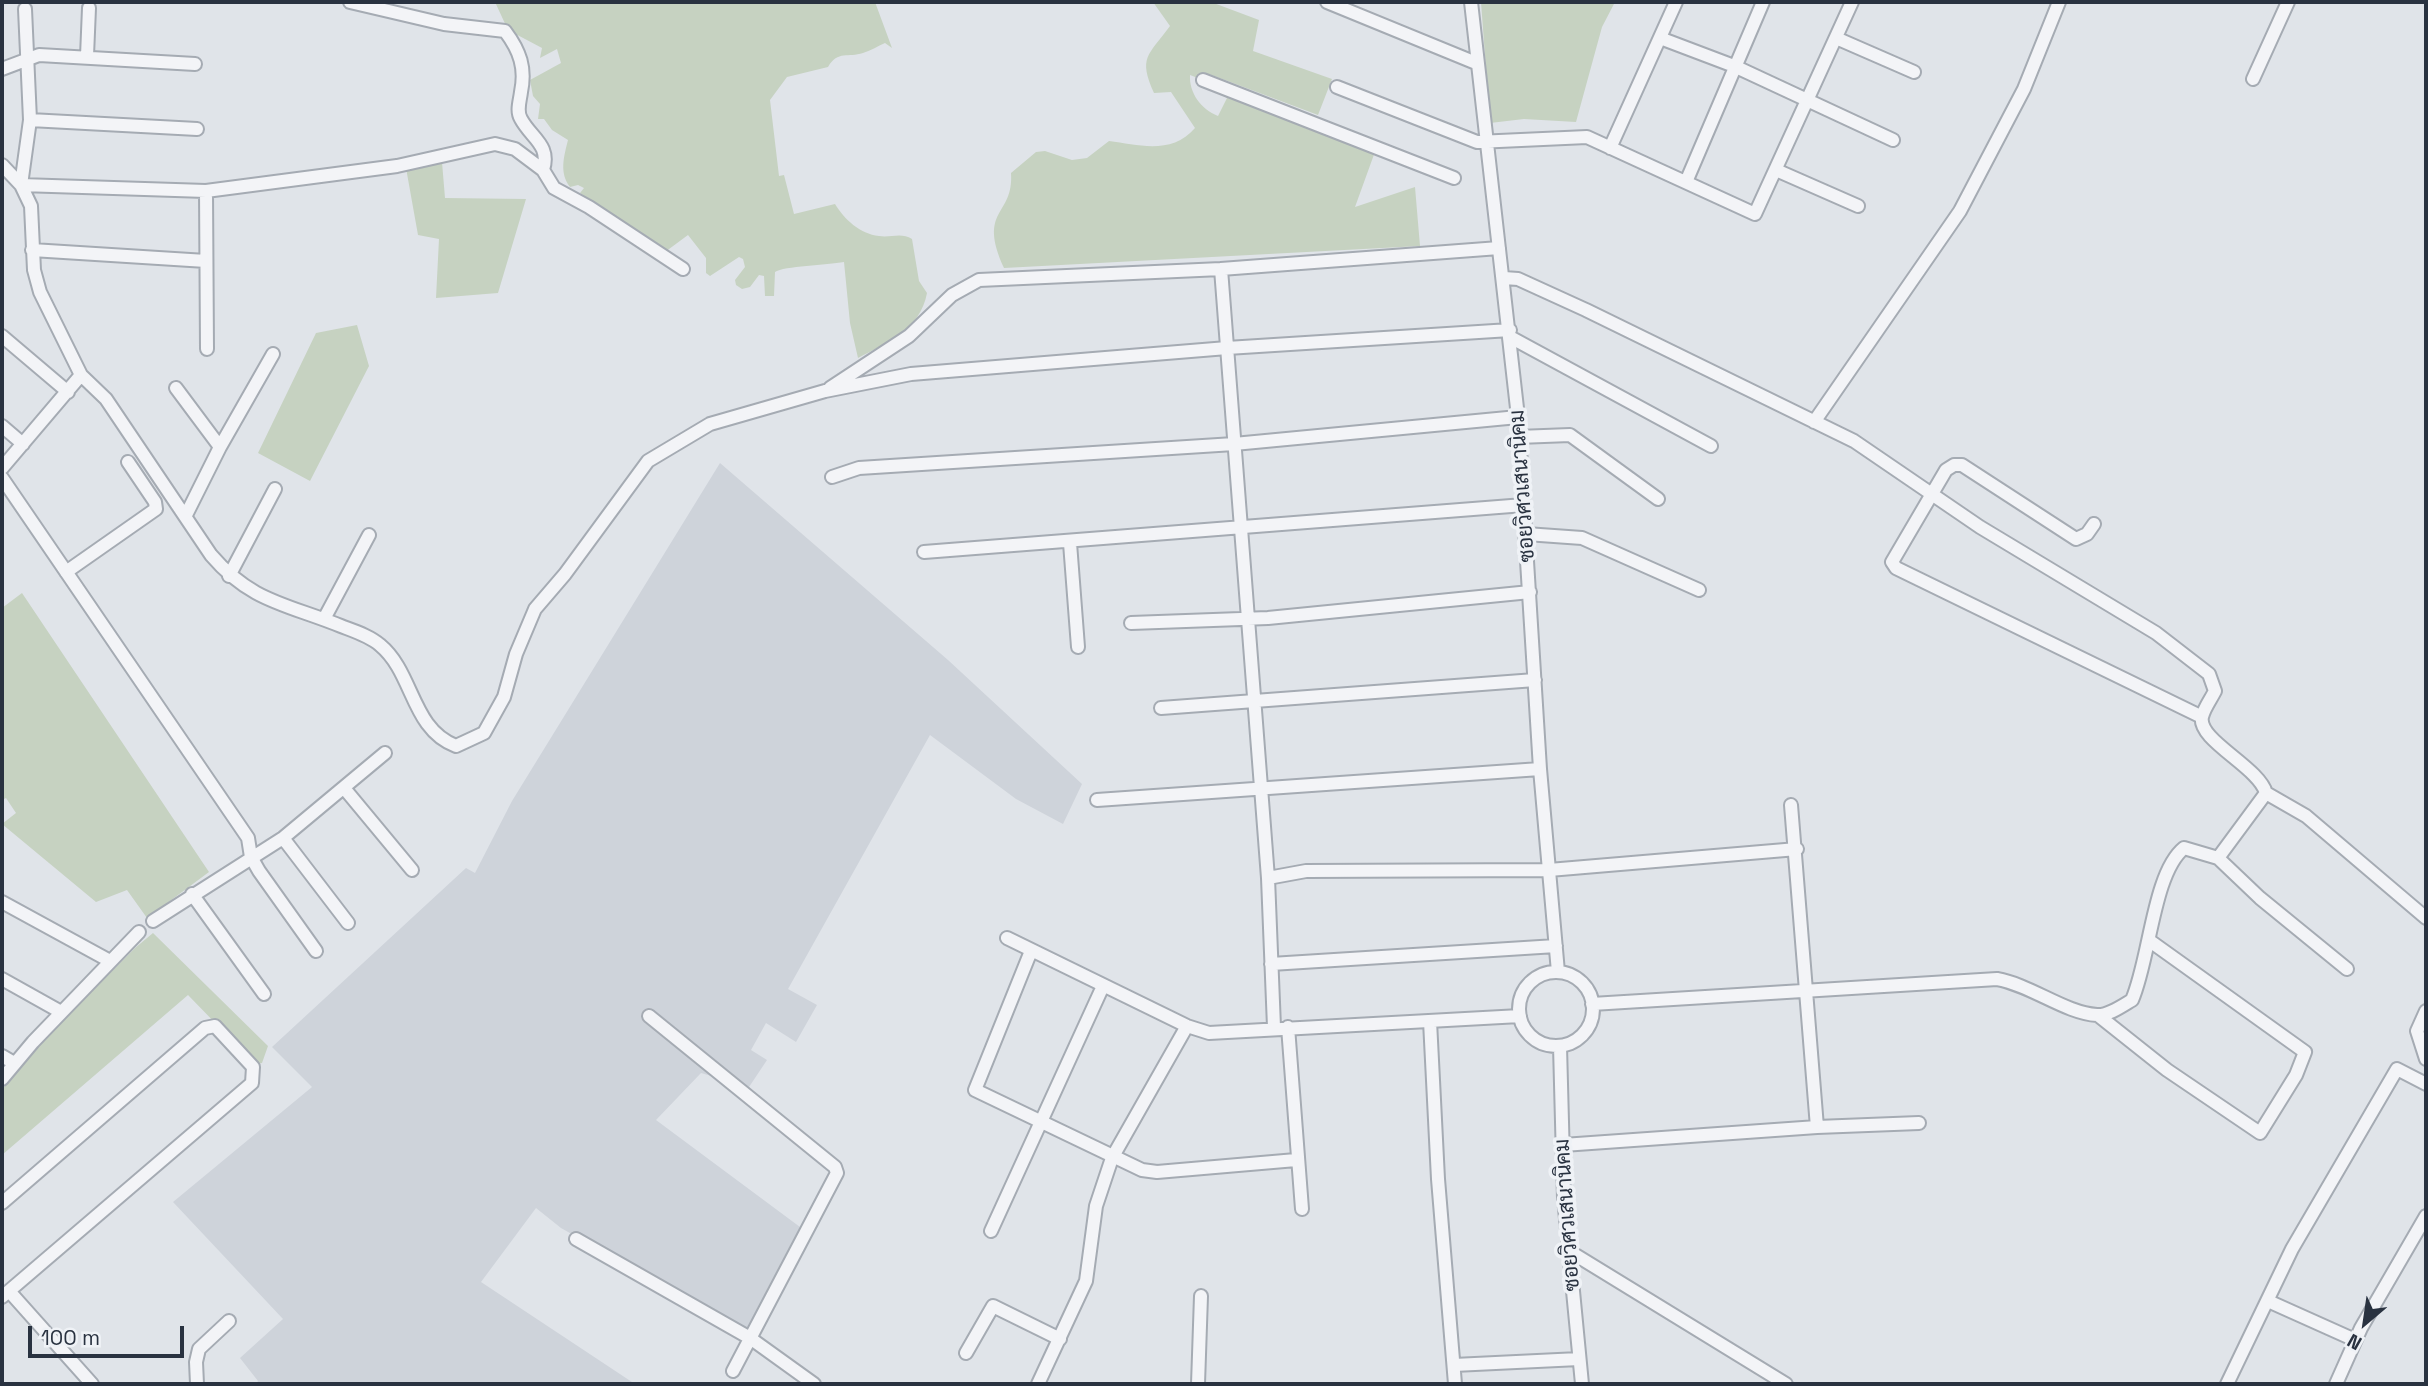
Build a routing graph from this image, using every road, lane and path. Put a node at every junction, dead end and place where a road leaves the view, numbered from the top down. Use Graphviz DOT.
graph roads {
  1 [pos="350,2"];
  2 [pos="1326,2"];
  3 [pos="1471,2"];
  4 [pos="1676,2"];
  5 [pos="1763,2"];
  6 [pos="1852,2"];
  7 [pos="2059,2"];
  8 [pos="2288,2"];
  9 [pos="391,6"];
  10 [pos="89,8"];
  11 [pos="26,9"];
  12 [pos="1660,38"];
  13 [pos="1836,38"];
  14 [pos="87,56"];
  15 [pos="27,58"];
  16 [pos="1476,63"];
  17 [pos="195,64"];
  18 [pos="1734,66"];
  19 [pos="2,69"];
  20 [pos="1914,72"];
  21 [pos="2253,79"];
  22 [pos="1203,80"];
  23 [pos="1336,87"];
  24 [pos="1807,102"];
  25 [pos="30,120"];
  26 [pos="197,128"];
  27 [pos="1485,140"];
  28 [pos="1893,141"];
  29 [pos="1610,148"];
  30 [pos="2,165"];
  31 [pos="543,170"];
  32 [pos="1776,170"];
  33 [pos="1454,178"];
  34 [pos="1685,182"];
  35 [pos="22,184"];
  36 [pos="206,191"];
  37 [pos="1858,206"];
  38 [pos="1499,248"];
  39 [pos="32,250"];
  40 [pos="206,261"];
  41 [pos="683,268"];
  42 [pos="1221,269"];
  43 [pos="1504,278"];
  44 [pos="1510,333"];
  45 [pos="2,336"];
  46 [pos="1227,348"];
  47 [pos="207,349"];
  48 [pos="274,354"];
  49 [pos="81,375"];
  50 [pos="176,388"];
  51 [pos="825,391"];
  52 [pos="68,392"];
  53 [pos="1518,417"];
  54 [pos="1814,422"];
  55 [pos="2,426"];
  56 [pos="1518,437"];
  57 [pos="23,444"];
  58 [pos="1234,444"];
  59 [pos="1710,446"];
  60 [pos="220,447"];
  61 [pos="128,462"];
  62 [pos="2,468"];
  63 [pos="832,477"];
  64 [pos="2,478"];
  65 [pos="275,489"];
  66 [pos="1932,493"];
  67 [pos="1658,499"];
  68 [pos="1524,505"];
  69 [pos="186,515"];
  70 [pos="2094,524"];
  71 [pos="1241,530"];
  72 [pos="1526,534"];
  73 [pos="369,535"];
  74 [pos="1070,543"];
  75 [pos="924,552"];
  76 [pos="66,572"];
  77 [pos="229,576"];
  78 [pos="1699,590"];
  79 [pos="1530,592"];
  80 [pos="1248,618"];
  81 [pos="324,619"];
  82 [pos="1131,623"];
  83 [pos="1078,647"];
  84 [pos="1535,680"];
  85 [pos="1254,702"];
  86 [pos="1161,708"];
  87 [pos="2202,717"];
  88 [pos="385,753"];
  89 [pos="1540,769"];
  90 [pos="344,788"];
  91 [pos="1261,788"];
  92 [pos="2266,793"];
  93 [pos="1097,800"];
  94 [pos="1791,806"];
  95 [pos="284,838"];
  96 [pos="1797,849"];
  97 [pos="251,857"];
  98 [pos="2218,858"];
  99 [pos="412,870"];
  100 [pos="1549,870"];
  101 [pos="1268,877"];
  102 [pos="192,894"];
  103 [pos="2,902"];
  104 [pos="2426,918"];
  105 [pos="153,921"];
  106 [pos="348,923"];
  107 [pos="139,932"];
  108 [pos="1007,938"];
  109 [pos="2150,941"];
  110 [pos="1556,946"];
  111 [pos="316,951"];
  112 [pos="1031,951"];
  113 [pos="110,961"];
  114 [pos="1270,964"];
  115 [pos="2347,969"];
  116 [pos="1558,972"];
  117 [pos="2,979"];
  118 [pos="1103,986"];
  119 [pos="1807,991"];
  120 [pos="264,994"];
  121 [pos="1592,1004"];
  122 [pos="2426,1011"];
  123 [pos="61,1012"];
  124 [pos="649,1016"];
  125 [pos="1520,1016"];
  126 [pos="2099,1016"];
  127 [pos="1430,1021"];
  128 [pos="1187,1026"];
  129 [pos="1274,1027"];
  130 [pos="1288,1027"];
  131 [pos="1560,1046"];
  132 [pos="2,1056"];
  133 [pos="2426,1059"];
  134 [pos="14,1063"];
  135 [pos="2,1079"];
  136 [pos="2426,1084"];
  137 [pos="1919,1122"];
  138 [pos="1043,1123"];
  139 [pos="1817,1127"];
  140 [pos="1563,1145"];
  141 [pos="1112,1158"];
  142 [pos="1296,1160"];
  143 [pos="2,1203"];
  144 [pos="1302,1209"];
  145 [pos="2426,1216"];
  146 [pos="991,1231"];
  147 [pos="576,1239"];
  148 [pos="1569,1251"];
  149 [pos="5,1294"];
  150 [pos="1201,1296"];
  151 [pos="2268,1301"];
  152 [pos="229,1321"];
  153 [pos="750,1338"];
  154 [pos="1060,1339"];
  155 [pos="2356,1340"];
  156 [pos="965,1353"];
  157 [pos="1580,1359"];
  158 [pos="1454,1365"];
  159 [pos="733,1371"];
  160 [pos="92,1384"];
  161 [pos="197,1384"];
  162 [pos="814,1384"];
  163 [pos="1038,1384"];
  164 [pos="1198,1384"];
  165 [pos="1455,1384"];
  166 [pos="1582,1384"];
  167 [pos="1786,1384"];
  168 [pos="2227,1384"];
  169 [pos="2336,1384"];
  1 -- 9 [label="street"];
  2 -- 16 [label="street"];
  3 -- 16 [label="street, ซอยวิศวเสนานิคม"];
  4 -- 12 [label="street"];
  5 -- 18 [label="street"];
  6 -- 13 [label="street"];
  7 -- 54 [label="street"];
  8 -- 21 [label="street"];
  9 -- 31 [label="street"];
  10 -- 14 [label="street"];
  11 -- 15 [label="street"];
  12 -- 18 [label="street"];
  12 -- 29 [label="street"];
  13 -- 20 [label="street"];
  13 -- 24 [label="street"];
  14 -- 15 [label="street"];
  14 -- 17 [label="street"];
  15 -- 19 [label="street"];
  15 -- 25 [label="street"];
  16 -- 27 [label="street, ซอยวิศวเสนานิคม"];
  18 -- 24 [label="street"];
  18 -- 34 [label="street"];
  22 -- 33 [label="street"];
  23 -- 27 [label="street"];
  24 -- 28 [label="street"];
  24 -- 32 [label="street"];
  25 -- 26 [label="street"];
  25 -- 35 [label="street"];
  27 -- 29 [label="street"];
  27 -- 38 [label="street, ซอยวิศวเสนานิคม"];
  29 -- 34 [label="street"];
  30 -- 35 [label="street"];
  31 -- 36 [label="street"];
  31 -- 41 [label="street"];
  32 -- 34 [label="street"];
  32 -- 37 [label="street"];
  35 -- 36 [label="street"];
  35 -- 39 [label="street"];
  36 -- 40 [label="street"];
  38 -- 42 [label="street"];
  38 -- 43 [label="street, ซอยวิศวเสนานิคม"];
  39 -- 40 [label="street"];
  39 -- 49 [label="street"];
  40 -- 47 [label="street"];
  42 -- 46 [label="street"];
  42 -- 51 [label="street"];
  43 -- 44 [label="street, ซอยวิศวเสนานิคม"];
  43 -- 54 [label="street"];
  44 -- 46 [label="street"];
  44 -- 53 [label="street, ซอยวิศวเสนานิคม"];
  44 -- 59 [label="street"];
  45 -- 52 [label="street"];
  46 -- 51 [label="street"];
  46 -- 58 [label="street"];
  48 -- 60 [label="street"];
  49 -- 52 [label="street"];
  49 -- 69 [label="street"];
  50 -- 60 [label="street"];
  51 -- 81 [label="street"];
  52 -- 57 [label="street"];
  53 -- 56 [label="street, ซอยวิศวเสนานิคม"];
  53 -- 58 [label="street"];
  54 -- 66 [label="street"];
  55 -- 57 [label="street"];
  56 -- 67 [label="street"];
  56 -- 68 [label="street, ซอยวิศวเสนานิคม"];
  57 -- 62 [label="street"];
  58 -- 63 [label="street"];
  58 -- 71 [label="street"];
  60 -- 69 [label="street"];
  61 -- 76 [label="street"];
  64 -- 76 [label="street"];
  65 -- 77 [label="street"];
  66 -- 70 [label="street"];
  66 -- 87 [label="street"];
  66 -- 87 [label="street"];
  68 -- 71 [label="street"];
  68 -- 72 [label="street, ซอยวิศวเสนานิคม"];
  69 -- 77 [label="street"];
  71 -- 74 [label="street"];
  71 -- 80 [label="street"];
  72 -- 78 [label="street"];
  72 -- 79 [label="street, ซอยวิศวเสนานิคม"];
  73 -- 81 [label="street"];
  74 -- 75 [label="street"];
  74 -- 83 [label="street"];
  76 -- 97 [label="street"];
  77 -- 81 [label="street"];
  79 -- 80 [label="street"];
  79 -- 84 [label="street, ซอยวิศวเสนานิคม"];
  80 -- 82 [label="street"];
  80 -- 85 [label="street"];
  84 -- 85 [label="street"];
  84 -- 89 [label="street, ซอยวิศวเสนานิคม"];
  85 -- 86 [label="street"];
  85 -- 91 [label="street"];
  87 -- 92 [label="street"];
  88 -- 90 [label="street"];
  89 -- 91 [label="street"];
  89 -- 100 [label="street, ซอยวิศวเสนานิคม"];
  90 -- 95 [label="street"];
  90 -- 99 [label="street"];
  91 -- 93 [label="street"];
  91 -- 101 [label="street"];
  92 -- 98 [label="street"];
  92 -- 104 [label="street"];
  94 -- 96 [label="street"];
  95 -- 97 [label="street"];
  95 -- 106 [label="street"];
  96 -- 100 [label="street"];
  96 -- 119 [label="street"];
  97 -- 102 [label="street"];
  97 -- 111 [label="street"];
  98 -- 109 [label="street"];
  98 -- 115 [label="street"];
  100 -- 101 [label="street"];
  100 -- 110 [label="street, ซอยวิศวเสนานิคม"];
  101 -- 114 [label="street"];
  102 -- 105 [label="street"];
  102 -- 120 [label="street"];
  103 -- 113 [label="street"];
  107 -- 113 [label="street"];
  108 -- 112 [label="street"];
  109 -- 126 [label="street"];
  109 -- 126 [label="street"];
  110 -- 114 [label="street"];
  110 -- 116 [label="street, ซอยวิศวเสนานิคม"];
  112 -- 118 [label="street"];
  112 -- 138 [label="street"];
  113 -- 123 [label="street"];
  114 -- 129 [label="street"];
  116 -- 121 [label="street"];
  116 -- 125 [label="street"];
  117 -- 123 [label="street"];
  118 -- 128 [label="street"];
  118 -- 138 [label="street"];
  119 -- 121 [label="street"];
  119 -- 126 [label="street"];
  119 -- 139 [label="street"];
  121 -- 131 [label="street"];
  122 -- 133 [label="street"];
  123 -- 134 [label="street"];
  124 -- 153 [label="street"];
  125 -- 127 [label="street"];
  125 -- 131 [label="street"];
  127 -- 130 [label="street"];
  127 -- 158 [label="street"];
  128 -- 129 [label="street"];
  128 -- 141 [label="street"];
  129 -- 130 [label="street"];
  130 -- 142 [label="street"];
  131 -- 140 [label="street, ซอยวิศวเสนานิคม"];
  132 -- 134 [label="street"];
  134 -- 135 [label="street"];
  136 -- 151 [label="street"];
  137 -- 139 [label="street"];
  138 -- 141 [label="street"];
  138 -- 146 [label="street"];
  139 -- 140 [label="street"];
  140 -- 148 [label="street, ซอยวิศวเสนานิคม"];
  141 -- 142 [label="street"];
  141 -- 154 [label="street"];
  142 -- 144 [label="street"];
  143 -- 149 [label="street"];
  145 -- 155 [label="street"];
  147 -- 153 [label="street"];
  148 -- 157 [label="street, ซอยวิศวเสนานิคม"];
  148 -- 167 [label="street"];
  149 -- 160 [label="street"];
  150 -- 164 [label="street"];
  151 -- 155 [label="street"];
  151 -- 168 [label="street"];
  152 -- 161 [label="street"];
  153 -- 159 [label="street"];
  153 -- 162 [label="street"];
  154 -- 156 [label="street"];
  154 -- 163 [label="street"];
  155 -- 169 [label="street"];
  157 -- 158 [label="street"];
  157 -- 166 [label="street, ซอยวิศวเสนานิคม"];
  158 -- 165 [label="street"];
}
